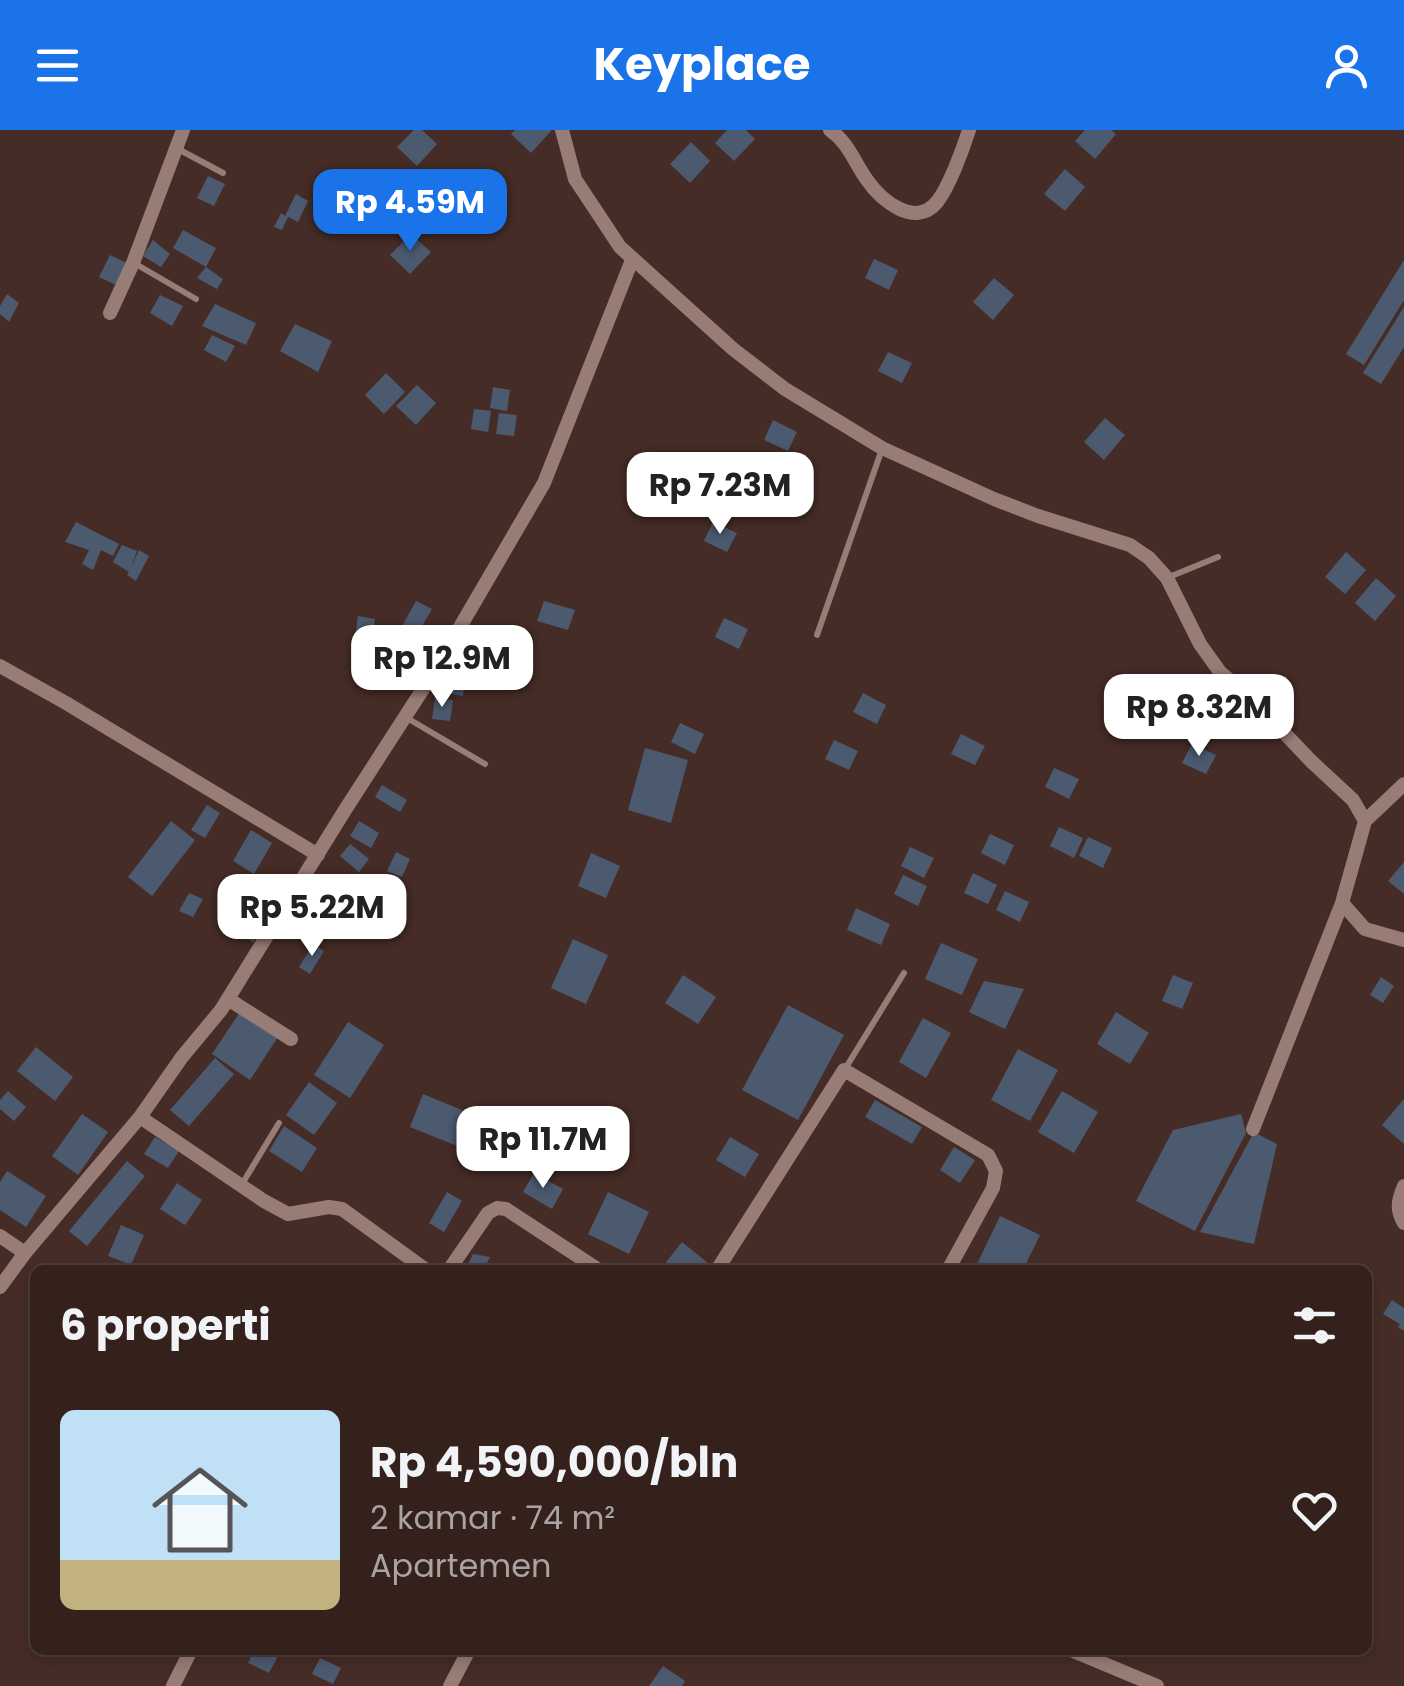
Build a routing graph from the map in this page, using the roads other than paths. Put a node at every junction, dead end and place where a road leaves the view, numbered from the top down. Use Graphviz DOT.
graph roads {
  1 [pos="183,130"];
  2 [pos="562,130"];
  3 [pos="830,130"];
  4 [pos="969,130"];
  5 [pos="177,148"];
  6 [pos="222,173"];
  7 [pos="632,260"];
  8 [pos="133,262"];
  9 [pos="196,299"];
  10 [pos="110,313"];
  11 [pos="882,448"];
  12 [pos="1218,557"];
  13 [pos="1167,578"];
  14 [pos="818,635"];
  15 [pos="0,666"];
  16 [pos="406,718"];
  17 [pos="485,764"];
  18 [pos="1404,784"];
  19 [pos="1365,821"];
  20 [pos="318,856"];
  21 [pos="1342,903"];
  22 [pos="1404,940"];
  23 [pos="904,973"];
  24 [pos="228,999"];
  25 [pos="290,1039"];
  26 [pos="844,1070"];
  27 [pos="140,1117"];
  28 [pos="279,1123"];
  29 [pos="1253,1128"];
  30 [pos="241,1185"];
  31 [pos="1404,1186"];
  32 [pos="1404,1224"];
  33 [pos="0,1236"];
  34 [pos="25,1253"];
  35 [pos="419,1265"];
  36 [pos="452,1265"];
  37 [pos="591,1265"];
  38 [pos="721,1265"];
  39 [pos="951,1265"];
  40 [pos="0,1287"];
  41 [pos="188,1655"];
  42 [pos="466,1655"];
  43 [pos="1083,1655"];
  44 [pos="173,1686"];
  45 [pos="450,1686"];
  46 [pos="1156,1686"];
  1 -- 5 [label="street"];
  2 -- 7 [label="street"];
  3 -- 4 [label="street"];
  5 -- 6 [label="lane"];
  5 -- 8 [label="street"];
  7 -- 11 [label="street"];
  7 -- 16 [label="street"];
  8 -- 9 [label="lane"];
  8 -- 10 [label="street"];
  11 -- 13 [label="street"];
  11 -- 14 [label="lane"];
  12 -- 13 [label="lane"];
  13 -- 19 [label="street"];
  15 -- 20 [label="street"];
  16 -- 17 [label="lane"];
  16 -- 20 [label="street"];
  18 -- 19 [label="street"];
  19 -- 21 [label="street"];
  20 -- 24 [label="street"];
  21 -- 22 [label="street"];
  21 -- 29 [label="street"];
  23 -- 26 [label="lane"];
  24 -- 25 [label="street"];
  24 -- 27 [label="street"];
  26 -- 38 [label="street"];
  26 -- 39 [label="street"];
  27 -- 30 [label="street"];
  27 -- 34 [label="street"];
  28 -- 30 [label="lane"];
  30 -- 35 [label="street"];
  31 -- 32 [label="street"];
  33 -- 34 [label="street"];
  34 -- 40 [label="street"];
  36 -- 37 [label="street"];
  41 -- 44 [label="street"];
  42 -- 45 [label="street"];
  43 -- 46 [label="street"];
}
